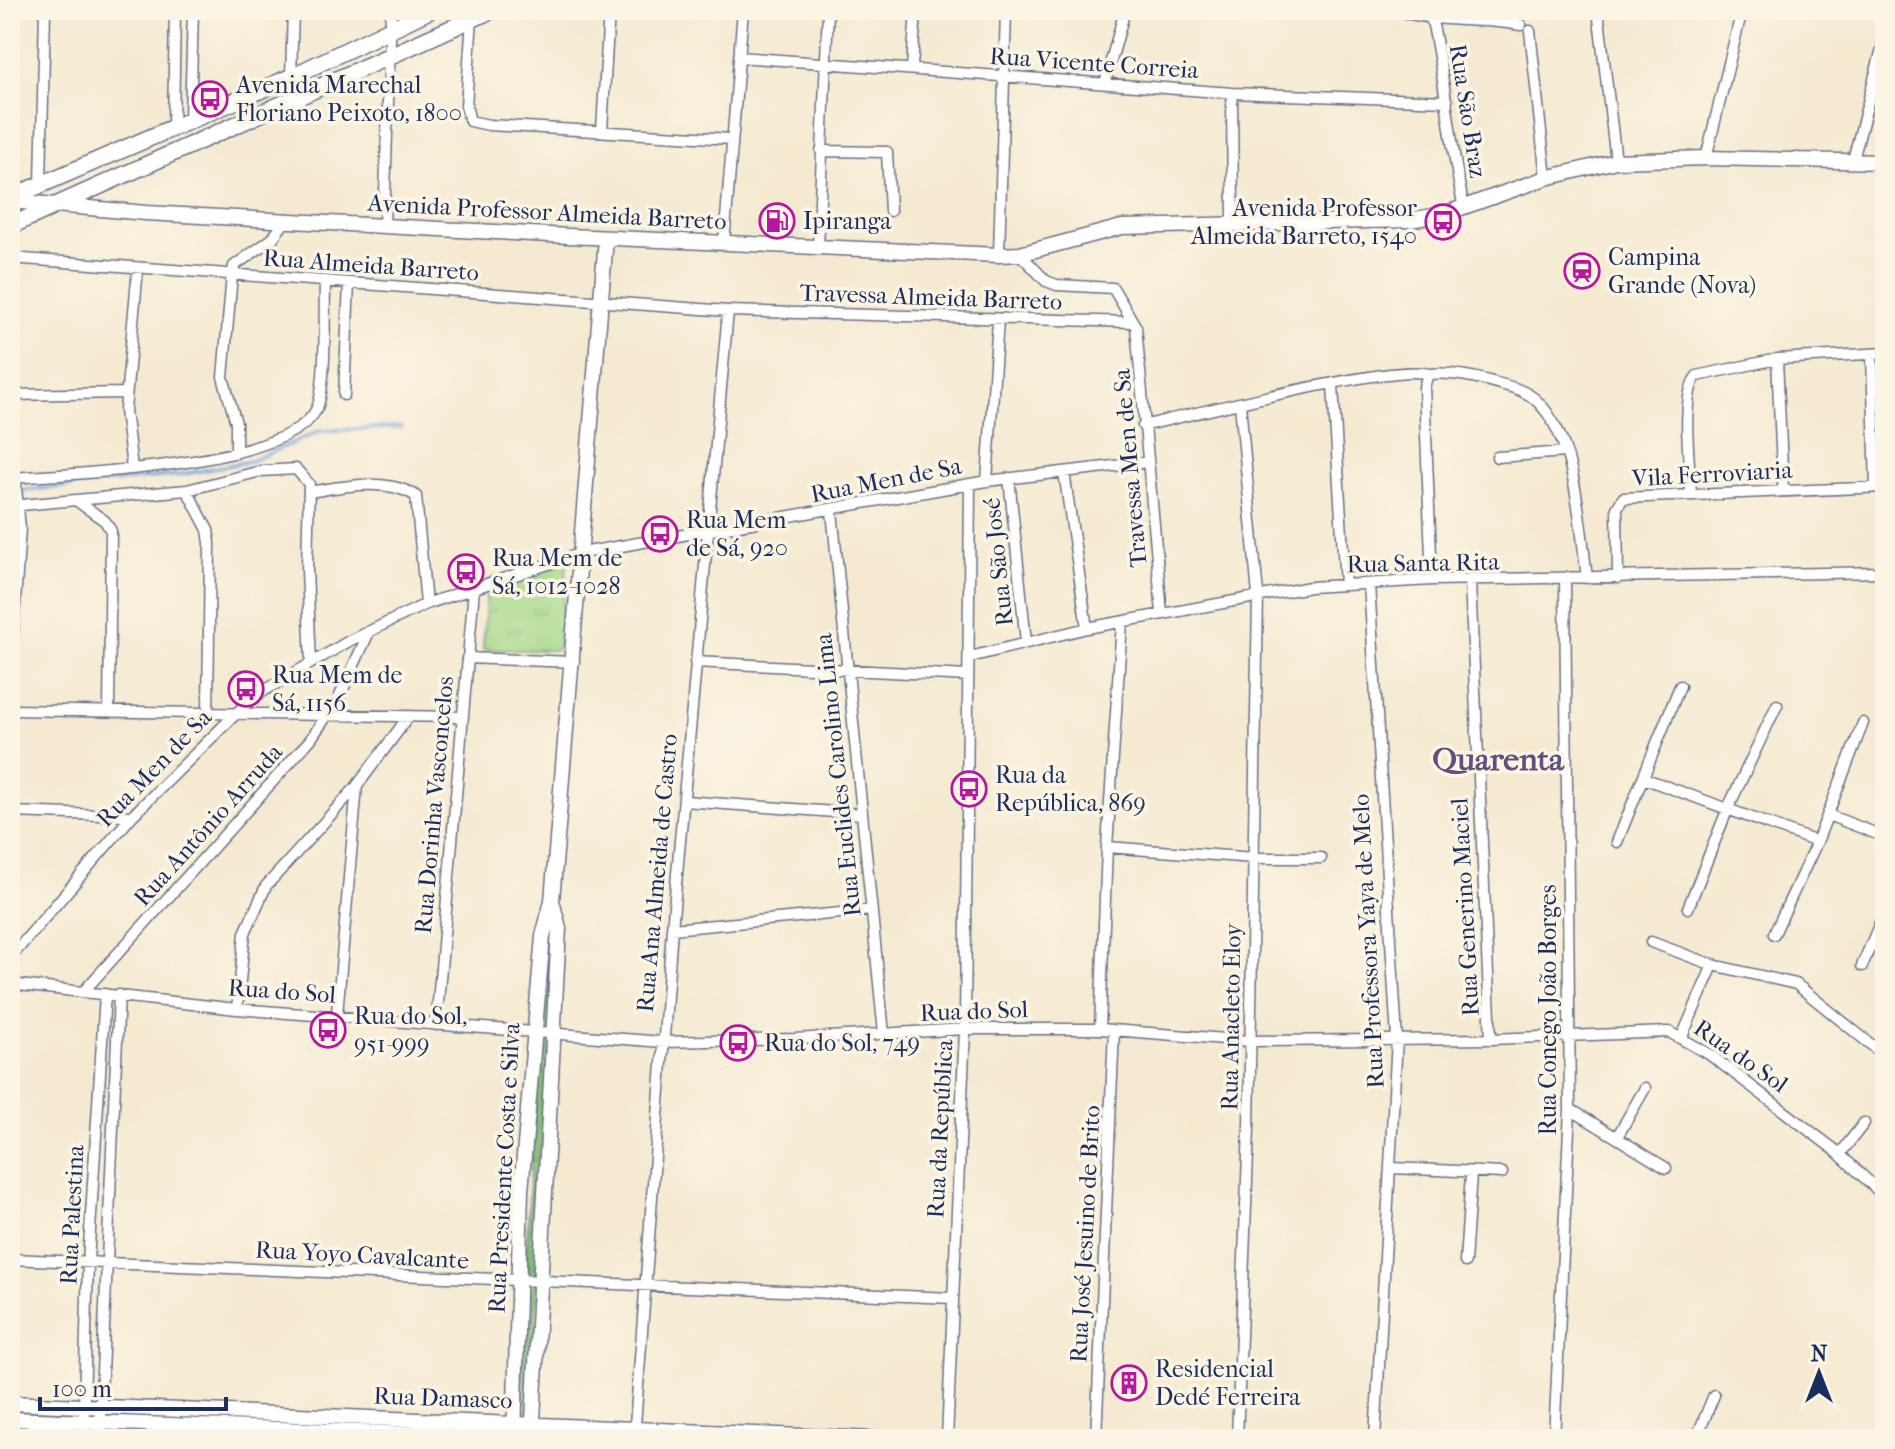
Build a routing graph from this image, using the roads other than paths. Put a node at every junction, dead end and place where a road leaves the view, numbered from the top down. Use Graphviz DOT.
graph roads {
  1 [pos="45,10"];
  2 [pos="175,10"];
  3 [pos="193,10"];
  4 [pos="293,10"];
  5 [pos="391,10"];
  6 [pos="430,10"];
  7 [pos="492,10"];
  8 [pos="609,10"];
  9 [pos="743,10"];
  10 [pos="828,10"];
  11 [pos="916,10"];
  12 [pos="1006,10"];
  13 [pos="1125,10"];
  14 [pos="1397,10"];
  15 [pos="1598,10"];
  16 [pos="1742,10"];
  17 [pos="472,18"];
  18 [pos="1432,21"];
  19 [pos="391,30"];
  20 [pos="1885,37"];
  21 [pos="389,57"];
  22 [pos="739,57"];
  23 [pos="824,62"];
  24 [pos="912,68"];
  25 [pos="291,77"];
  26 [pos="1003,77"];
  27 [pos="1105,83"];
  28 [pos="1232,93"];
  29 [pos="1447,101"];
  30 [pos="190,120"];
  31 [pos="173,128"];
  32 [pos="602,130"];
  33 [pos="731,139"];
  34 [pos="821,151"];
  35 [pos="1706,158"];
  36 [pos="1853,160"];
  37 [pos="1616,161"];
  38 [pos="1885,162"];
  39 [pos="1546,178"];
  40 [pos="41,183"];
  41 [pos="10,199"];
  42 [pos="57,206"];
  43 [pos="1464,208"];
  44 [pos="890,211"];
  45 [pos="287,219"];
  46 [pos="1233,224"];
  47 [pos="384,225"];
  48 [pos="10,226"];
  49 [pos="606,238"];
  50 [pos="724,243"];
  51 [pos="818,248"];
  52 [pos="1020,254"];
  53 [pos="999,255"];
  54 [pos="10,258"];
  55 [pos="138,268"];
  56 [pos="232,275"];
  57 [pos="325,281"];
  58 [pos="349,283"];
  59 [pos="602,301"];
  60 [pos="728,311"];
  61 [pos="998,320"];
  62 [pos="1132,322"];
  63 [pos="1885,353"];
  64 [pos="1872,355"];
  65 [pos="1777,359"];
  66 [pos="1432,374"];
  67 [pos="1333,385"];
  68 [pos="126,393"];
  69 [pos="10,395"];
  70 [pos="344,395"];
  71 [pos="1240,404"];
  72 [pos="1143,426"];
  73 [pos="1565,452"];
  74 [pos="236,453"];
  75 [pos="1497,457"];
  76 [pos="1148,462"];
  77 [pos="132,468"];
  78 [pos="1064,472"];
  79 [pos="1009,478"];
  80 [pos="14,480"];
  81 [pos="987,481"];
  82 [pos="970,485"];
  83 [pos="1880,487"];
  84 [pos="187,490"];
  85 [pos="1783,490"];
  86 [pos="309,492"];
  87 [pos="1691,494"];
  88 [pos="77,501"];
  89 [pos="15,503"];
  90 [pos="832,511"];
  91 [pos="20,528"];
  92 [pos="708,534"];
  93 [pos="10,537"];
  94 [pos="582,553"];
  95 [pos="1885,572"];
  96 [pos="1587,578"];
  97 [pos="1618,578"];
  98 [pos="1432,580"];
  99 [pos="1565,580"];
  100 [pos="1470,582"];
  101 [pos="1369,584"];
  102 [pos="1345,585"];
  103 [pos="474,589"];
  104 [pos="1258,595"];
  105 [pos="426,604"];
  106 [pos="1162,613"];
  107 [pos="1122,622"];
  108 [pos="1087,628"];
  109 [pos="369,632"];
  110 [pos="1026,642"];
  111 [pos="970,657"];
  112 [pos="467,658"];
  113 [pos="574,662"];
  114 [pos="695,662"];
  115 [pos="311,663"];
  116 [pos="848,671"];
  117 [pos="968,676"];
  118 [pos="10,678"];
  119 [pos="1680,686"];
  120 [pos="1777,705"];
  121 [pos="10,710"];
  122 [pos="109,711"];
  123 [pos="208,714"];
  124 [pos="234,715"];
  125 [pos="329,716"];
  126 [pos="409,716"];
  127 [pos="461,717"];
  128 [pos="1863,723"];
  129 [pos="1643,778"];
  130 [pos="357,786"];
  131 [pos="684,801"];
  132 [pos="1728,808"];
  133 [pos="10,812"];
  134 [pos="862,814"];
  135 [pos="1828,815"];
  136 [pos="132,816"];
  137 [pos="1885,837"];
  138 [pos="1617,842"];
  139 [pos="1817,842"];
  140 [pos="1107,847"];
  141 [pos="1254,858"];
  142 [pos="1321,858"];
  143 [pos="552,901"];
  144 [pos="1688,908"];
  145 [pos="872,910"];
  146 [pos="1885,911"];
  147 [pos="672,929"];
  148 [pos="1774,934"];
  149 [pos="1651,942"];
  150 [pos="10,958"];
  151 [pos="1713,965"];
  152 [pos="1862,966"];
  153 [pos="10,984"];
  154 [pos="84,991"];
  155 [pos="105,994"];
  156 [pos="119,995"];
  157 [pos="237,1009"];
  158 [pos="337,1014"];
  159 [pos="436,1025"];
  160 [pos="965,1029"];
  161 [pos="1100,1029"];
  162 [pos="1114,1031"];
  163 [pos="533,1033"];
  164 [pos="552,1034"];
  165 [pos="884,1034"];
  166 [pos="1568,1034"];
  167 [pos="1682,1037"];
  168 [pos="1397,1039"];
  169 [pos="1491,1039"];
  170 [pos="1250,1041"];
  171 [pos="663,1042"];
  172 [pos="1885,1056"];
  173 [pos="1645,1088"];
  174 [pos="1570,1109"];
  175 [pos="1864,1123"];
  176 [pos="1617,1137"];
  177 [pos="1840,1154"];
  178 [pos="1392,1168"];
  179 [pos="1666,1168"];
  180 [pos="1502,1173"];
  181 [pos="1471,1174"];
  182 [pos="1885,1197"];
  183 [pos="10,1259"];
  184 [pos="88,1262"];
  185 [pos="1465,1262"];
  186 [pos="106,1263"];
  187 [pos="519,1282"];
  188 [pos="541,1282"];
  189 [pos="645,1283"];
  190 [pos="953,1298"];
  191 [pos="1714,1395"];
  192 [pos="10,1403"];
  193 [pos="84,1405"];
  194 [pos="101,1406"];
  195 [pos="10,1419"];
  196 [pos="83,1423"];
  197 [pos="100,1431"];
  198 [pos="1885,1432"];
  199 [pos="514,1433"];
  200 [pos="532,1433"];
  201 [pos="635,1434"];
  202 [pos="83,1439"];
  203 [pos="544,1439"];
  204 [pos="875,1439"];
  205 [pos="947,1439"];
  206 [pos="1096,1439"];
  207 [pos="1237,1439"];
  208 [pos="1375,1439"];
  209 [pos="1554,1439"];
  210 [pos="1696,1439"];
  211 [pos="1879,1439"];
  1 -- 40 [label="street"];
  2 -- 31 [label="street"];
  3 -- 30 [label="street"];
  4 -- 25 [label="street"];
  5 -- 19 [label="street"];
  6 -- 19 [label="main road"];
  7 -- 17 [label="main road"];
  8 -- 32 [label="street"];
  9 -- 22 [label="street"];
  10 -- 23 [label="street"];
  11 -- 24 [label="street"];
  12 -- 26 [label="street"];
  13 -- 27 [label="street"];
  14 -- 18 [label="street"];
  15 -- 37 [label="street"];
  16 -- 35 [label="street"];
  17 -- 21 [label="main road"];
  17 -- 32 [label="street"];
  18 -- 29 [label="street, Rua São Braz"];
  18 -- 39 [label="street"];
  19 -- 21 [label="street"];
  19 -- 25 [label="main road"];
  20 -- 36 [label="street"];
  21 -- 42 [label="main road"];
  21 -- 47 [label="street"];
  22 -- 23 [label="street, Rua Vicente Correia"];
  22 -- 33 [label="street"];
  23 -- 24 [label="street, Rua Vicente Correia"];
  23 -- 34 [label="street"];
  24 -- 26 [label="street, Rua Vicente Correia"];
  25 -- 30 [label="main road"];
  26 -- 27 [label="street, Rua Vicente Correia"];
  26 -- 53 [label="street"];
  27 -- 28 [label="street, Rua Vicente Correia"];
  28 -- 29 [label="street, Rua Vicente Correia"];
  28 -- 46 [label="street"];
  29 -- 43 [label="street, Rua São Braz"];
  30 -- 31 [label="main road"];
  31 -- 40 [label="main road"];
  32 -- 33 [label="street"];
  33 -- 50 [label="street"];
  34 -- 44 [label="street"];
  34 -- 51 [label="street"];
  35 -- 36 [label="street, Avenida Professor Almeida Barreto"];
  35 -- 37 [label="street, Avenida Professor Almeida Barreto"];
  36 -- 38 [label="street, Avenida Professor Almeida Barreto"];
  37 -- 39 [label="street, Avenida Professor Almeida Barreto"];
  39 -- 43 [label="street, Avenida Professor Almeida Barreto"];
  40 -- 41 [label="main road"];
  41 -- 42 [label="street, Avenida Professor Almeida Barreto"];
  42 -- 45 [label="street, Avenida Professor Almeida Barreto"];
  42 -- 48 [label="main road"];
  43 -- 46 [label="street, Avenida Professor Almeida Barreto"];
  45 -- 47 [label="street, Avenida Professor Almeida Barreto"];
  45 -- 56 [label="street"];
  46 -- 52 [label="street, Avenida Professor Almeida Barreto"];
  47 -- 49 [label="street, Avenida Professor Almeida Barreto"];
  49 -- 50 [label="street, Avenida Professor Almeida Barreto"];
  49 -- 59 [label="street, Rua Presidente Costa e Silva"];
  50 -- 51 [label="street, Avenida Professor Almeida Barreto"];
  51 -- 53 [label="street, Avenida Professor Almeida Barreto"];
  52 -- 53 [label="street, Avenida Professor Almeida Barreto"];
  52 -- 62 [label="street, Travessa Men de Sa"];
  54 -- 55 [label="street, Rua Almeida Barreto"];
  55 -- 56 [label="street, Rua Almeida Barreto"];
  55 -- 68 [label="street"];
  56 -- 57 [label="street, Rua Almeida Barreto"];
  56 -- 74 [label="street"];
  57 -- 58 [label="street, Rua Almeida Barreto"];
  57 -- 74 [label="street"];
  58 -- 59 [label="street, Rua Almeida Barreto"];
  58 -- 70 [label="street"];
  59 -- 60 [label="street, Rua Almeida Barreto"];
  59 -- 94 [label="street, Rua Presidente Costa e Silva"];
  60 -- 61 [label="street, Travessa Almeida Barreto"];
  60 -- 92 [label="street, Rua Ana Almeida de Castro"];
  61 -- 62 [label="street, Travessa Almeida Barreto"];
  61 -- 81 [label="street"];
  62 -- 72 [label="street, Travessa Men de Sa"];
  63 -- 64 [label="street"];
  64 -- 65 [label="street"];
  64 -- 83 [label="street"];
  65 -- 85 [label="street"];
  65 -- 87 [label="street"];
  66 -- 67 [label="street"];
  66 -- 73 [label="street"];
  66 -- 98 [label="street"];
  67 -- 71 [label="street"];
  67 -- 102 [label="street"];
  68 -- 69 [label="street"];
  68 -- 77 [label="street"];
  71 -- 72 [label="street"];
  71 -- 104 [label="street, Rua Anacleto Eloy"];
  72 -- 76 [label="street, Travessa Men de Sa"];
  73 -- 75 [label="street"];
  73 -- 96 [label="street"];
  74 -- 77 [label="street"];
  76 -- 78 [label="street, Rua Men de Sa"];
  76 -- 106 [label="street, Travessa Men de Sa"];
  77 -- 80 [label="street"];
  78 -- 79 [label="street, Rua Men de Sa"];
  78 -- 108 [label="street"];
  79 -- 81 [label="street, Rua Men de Sa"];
  79 -- 110 [label="street, Rua São José"];
  80 -- 89 [label="street"];
  81 -- 82 [label="street, Rua Men de Sa"];
  82 -- 90 [label="street, Rua Men de Sa"];
  82 -- 111 [label="street, Rua da República"];
  83 -- 85 [label="street, Vila Ferroviaria"];
  84 -- 86 [label="street"];
  84 -- 88 [label="street"];
  84 -- 123 [label="street"];
  85 -- 87 [label="street, Vila Ferroviaria"];
  86 -- 105 [label="street"];
  86 -- 115 [label="street"];
  87 -- 97 [label="street, Vila Ferroviaria"];
  88 -- 89 [label="street"];
  88 -- 122 [label="street"];
  89 -- 91 [label="street"];
  90 -- 92 [label="street, Rua Men de Sa"];
  90 -- 116 [label="street, Rua Euclides Carolino Lima"];
  91 -- 93 [label="street"];
  91 -- 118 [label="street"];
  92 -- 94 [label="street, Rua Men de Sa"];
  92 -- 114 [label="street, Rua Ana Almeida de Castro"];
  94 -- 103 [label="street, Rua Men de Sa"];
  94 -- 113 [label="street, Rua Presidente Costa e Silva"];
  95 -- 97 [label="street, Rua Santa Rita"];
  96 -- 97 [label="street, Rua Santa Rita"];
  96 -- 99 [label="street, Rua Santa Rita"];
  98 -- 100 [label="street, Rua Santa Rita"];
  98 -- 101 [label="street, Rua Santa Rita"];
  99 -- 100 [label="street, Rua Santa Rita"];
  99 -- 166 [label="street, Rua Conego João Borges"];
  100 -- 169 [label="street, Rua Generino Maciel"];
  101 -- 102 [label="street, Rua Santa Rita"];
  101 -- 168 [label="street, Rua Professora Yaya de Melo"];
  102 -- 104 [label="street, Rua Santa Rita"];
  103 -- 105 [label="street, Rua Men de Sa"];
  103 -- 112 [label="street, Rua Dorinha Vasconcelos"];
  104 -- 106 [label="street, Rua Santa Rita"];
  104 -- 141 [label="street, Rua Anacleto Eloy"];
  105 -- 109 [label="street, Rua Men de Sa"];
  106 -- 107 [label="street, Rua Santa Rita"];
  107 -- 108 [label="street, Rua Santa Rita"];
  107 -- 140 [label="street"];
  108 -- 110 [label="street, Rua Santa Rita"];
  109 -- 115 [label="street, Rua Men de Sa"];
  109 -- 125 [label="street, Rua Antônio Arruda"];
  110 -- 111 [label="street, Rua Santa Rita"];
  111 -- 117 [label="street, Rua da República"];
  112 -- 113 [label="street"];
  112 -- 127 [label="street, Rua Dorinha Vasconcelos"];
  113 -- 143 [label="street, Rua Presidente Costa e Silva"];
  114 -- 116 [label="street"];
  114 -- 131 [label="street, Rua Ana Almeida de Castro"];
  115 -- 124 [label="street, Rua Men de Sa"];
  116 -- 117 [label="street"];
  116 -- 134 [label="street, Rua Euclides Carolino Lima"];
  117 -- 160 [label="street, Rua da República"];
  119 -- 129 [label="street"];
  120 -- 132 [label="street"];
  121 -- 122 [label="street"];
  122 -- 123 [label="street"];
  123 -- 124 [label="street"];
  124 -- 125 [label="street"];
  124 -- 136 [label="street, Rua Men de Sa"];
  125 -- 126 [label="street"];
  125 -- 154 [label="street, Rua Antônio Arruda"];
  126 -- 127 [label="street"];
  126 -- 130 [label="street"];
  127 -- 159 [label="street, Rua Dorinha Vasconcelos"];
  128 -- 135 [label="street"];
  129 -- 132 [label="street"];
  129 -- 138 [label="street"];
  130 -- 157 [label="street"];
  130 -- 158 [label="street"];
  131 -- 134 [label="street"];
  131 -- 147 [label="street, Rua Ana Almeida de Castro"];
  132 -- 139 [label="street"];
  132 -- 144 [label="street"];
  133 -- 136 [label="street"];
  134 -- 145 [label="street, Rua Euclides Carolino Lima"];
  135 -- 137 [label="street"];
  135 -- 139 [label="street"];
  136 -- 150 [label="street, Rua Men de Sa"];
  139 -- 148 [label="street"];
  140 -- 141 [label="street"];
  140 -- 161 [label="street"];
  141 -- 142 [label="street"];
  141 -- 170 [label="street, Rua Anacleto Eloy"];
  143 -- 163 [label="street, Rua Presidente Costa e Silva"];
  143 -- 164 [label="street, Rua Presidente Costa e Silva"];
  145 -- 147 [label="street"];
  145 -- 165 [label="street, Rua Euclides Carolino Lima"];
  146 -- 152 [label="street"];
  147 -- 171 [label="street, Rua Ana Almeida de Castro"];
  149 -- 151 [label="street"];
  151 -- 167 [label="street"];
  151 -- 172 [label="street"];
  153 -- 154 [label="street, Rua do Sol"];
  154 -- 155 [label="street, Rua do Sol"];
  155 -- 156 [label="street, Rua do Sol"];
  155 -- 184 [label="street, Rua Palestina"];
  156 -- 157 [label="street, Rua do Sol"];
  156 -- 186 [label="street, Rua Palestina"];
  157 -- 158 [label="street, Rua do Sol"];
  158 -- 159 [label="street, Rua do Sol"];
  159 -- 163 [label="street, Rua do Sol"];
  160 -- 161 [label="street, Rua do Sol"];
  160 -- 165 [label="street, Rua do Sol"];
  160 -- 190 [label="street, Rua da República"];
  161 -- 162 [label="street, Rua do Sol"];
  162 -- 170 [label="street, Rua do Sol"];
  162 -- 206 [label="street, Rua José Jesuino de Brito"];
  163 -- 164 [label="street, Rua do Sol"];
  163 -- 187 [label="street, Rua Presidente Costa e Silva"];
  164 -- 171 [label="street, Rua do Sol"];
  164 -- 188 [label="street, Rua Presidente Costa e Silva"];
  165 -- 171 [label="street, Rua do Sol"];
  166 -- 167 [label="street, Rua do Sol"];
  166 -- 169 [label="street, Rua do Sol"];
  166 -- 174 [label="street, Rua Conego João Borges"];
  167 -- 177 [label="street, Rua do Sol"];
  168 -- 169 [label="street, Rua do Sol"];
  168 -- 170 [label="street, Rua do Sol"];
  168 -- 178 [label="street, Rua Professora Yaya de Melo"];
  170 -- 207 [label="street, Rua Anacleto Eloy"];
  171 -- 189 [label="street, Rua Ana Almeida de Castro"];
  173 -- 176 [label="street"];
  174 -- 176 [label="street"];
  174 -- 209 [label="street, Rua Conego João Borges"];
  175 -- 177 [label="street"];
  176 -- 179 [label="street"];
  177 -- 182 [label="street, Rua do Sol"];
  178 -- 181 [label="street"];
  178 -- 208 [label="street, Rua Professora Yaya de Melo"];
  180 -- 181 [label="street"];
  181 -- 185 [label="street"];
  183 -- 184 [label="street, Rua Yoyo Cavalcante"];
  184 -- 186 [label="street, Rua Yoyo Cavalcante"];
  184 -- 193 [label="street, Rua Palestina"];
  186 -- 187 [label="street, Rua Yoyo Cavalcante"];
  186 -- 194 [label="street, Rua Palestina"];
  187 -- 188 [label="street, Rua Yoyo Cavalcante"];
  187 -- 199 [label="street, Rua Presidente Costa e Silva"];
  188 -- 189 [label="street, Rua Yoyo Cavalcante"];
  188 -- 200 [label="street, Rua Presidente Costa e Silva"];
  189 -- 190 [label="street, Rua Yoyo Cavalcante"];
  189 -- 201 [label="street, Rua Ana Almeida de Castro"];
  190 -- 205 [label="street, Rua da República"];
  191 -- 210 [label="street"];
  192 -- 193 [label="street, Rua Damasco"];
  193 -- 194 [label="street, Rua Damasco"];
  193 -- 196 [label="street, Rua Palestina"];
  194 -- 197 [label="street, Rua Palestina"];
  194 -- 199 [label="street, Rua Damasco"];
  195 -- 196 [label="street, Rua Damasco"];
  196 -- 197 [label="street, Rua Damasco"];
  196 -- 202 [label="street, Rua Palestina"];
  197 -- 199 [label="street, Rua Damasco"];
  198 -- 211 [label="main road"];
  199 -- 200 [label="street, Rua Damasco"];
  200 -- 201 [label="street, Rua Damasco"];
  200 -- 203 [label="street, Rua Damasco"];
  201 -- 204 [label="street, Rua Damasco"];
}
